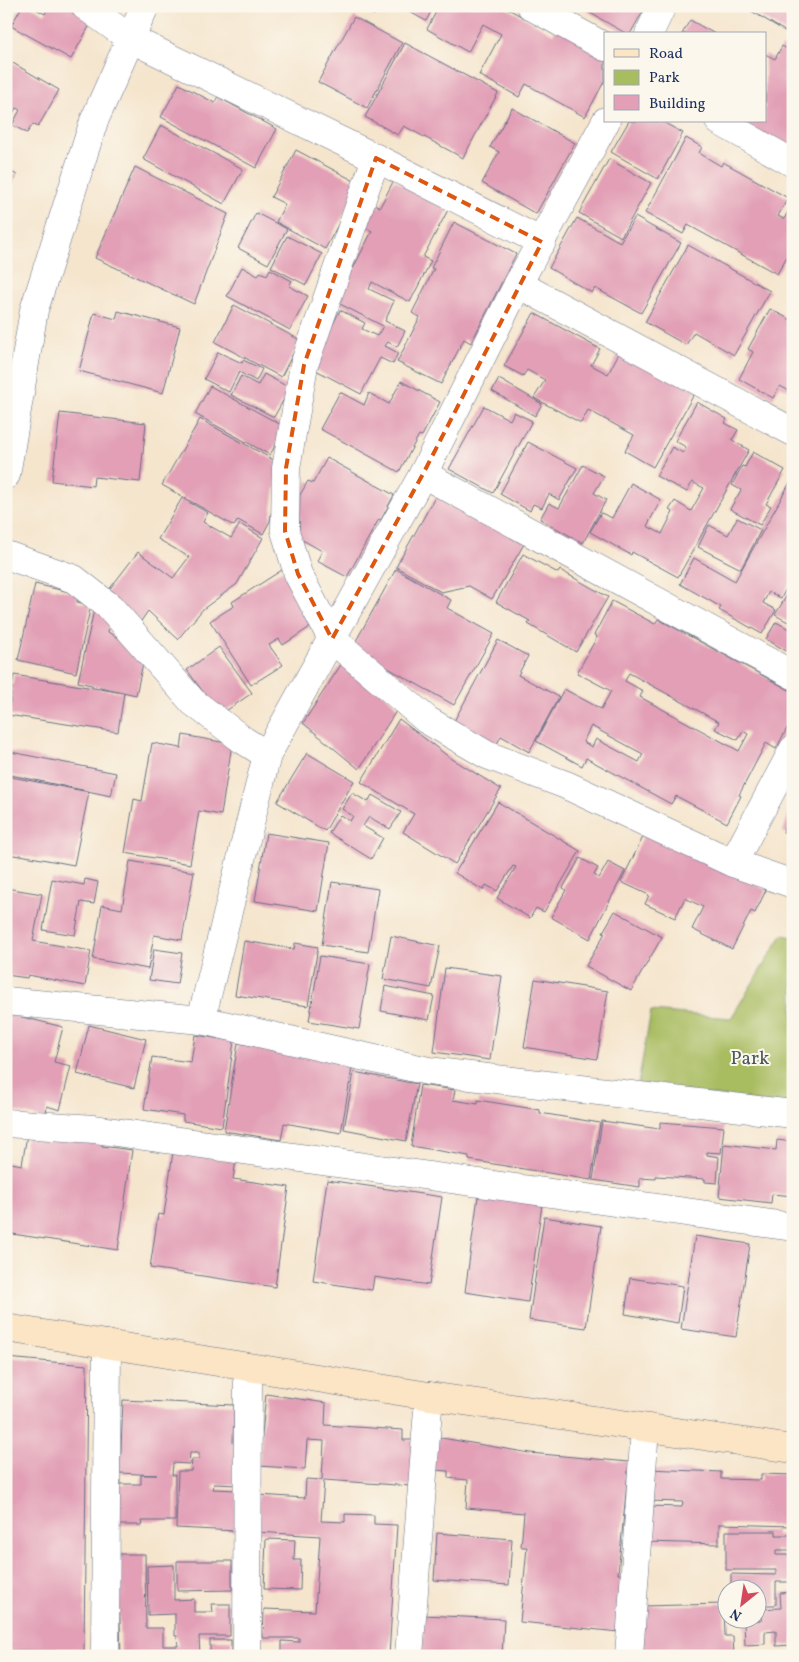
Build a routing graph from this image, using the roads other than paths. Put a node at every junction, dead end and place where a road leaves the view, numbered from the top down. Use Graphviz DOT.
graph roads {
  1 [pos="85,6"];
  2 [pos="146,6"];
  3 [pos="532,6"];
  4 [pos="662,6"];
  5 [pos="650,32"];
  6 [pos="131,39"];
  7 [pos="604,46"];
  8 [pos="605,122"];
  9 [pos="721,122"];
  10 [pos="376,158"];
  11 [pos="793,164"];
  12 [pos="542,242"];
  13 [pos="518,284"];
  14 [pos="793,432"];
  15 [pos="7,463"];
  16 [pos="423,474"];
  17 [pos="6,555"];
  18 [pos="332,639"];
  19 [pos="793,675"];
  20 [pos="793,750"];
  21 [pos="267,755"];
  22 [pos="733,863"];
  23 [pos="793,884"];
  24 [pos="6,1001"];
  25 [pos="201,1020"];
  26 [pos="793,1114"];
  27 [pos="6,1123"];
  28 [pos="793,1227"];
  29 [pos="6,1328"];
  30 [pos="106,1344"];
  31 [pos="248,1368"];
  32 [pos="429,1396"];
  33 [pos="645,1428"];
  34 [pos="793,1449"];
  35 [pos="105,1656"];
  36 [pos="247,1656"];
  37 [pos="408,1656"];
  38 [pos="630,1656"];
  1 -- 6 [label="street"];
  2 -- 6 [label="street"];
  3 -- 7 [label="street"];
  4 -- 5 [label="street"];
  6 -- 10 [label="street"];
  6 -- 15 [label="street"];
  8 -- 12 [label="street"];
  9 -- 11 [label="street"];
  10 -- 12 [label="street"];
  10 -- 18 [label="street"];
  12 -- 13 [label="street"];
  13 -- 14 [label="street"];
  13 -- 16 [label="street"];
  16 -- 18 [label="street"];
  16 -- 19 [label="street"];
  17 -- 21 [label="street"];
  18 -- 21 [label="street"];
  18 -- 22 [label="street"];
  20 -- 22 [label="street"];
  21 -- 25 [label="street"];
  22 -- 23 [label="street"];
  24 -- 25 [label="street"];
  25 -- 26 [label="street"];
  27 -- 28 [label="street"];
  29 -- 30 [label="street"];
  30 -- 31 [label="street"];
  30 -- 35 [label="street"];
  31 -- 32 [label="street"];
  31 -- 36 [label="street"];
  32 -- 33 [label="street"];
  32 -- 37 [label="street"];
  33 -- 34 [label="street"];
  33 -- 38 [label="street"];
}
